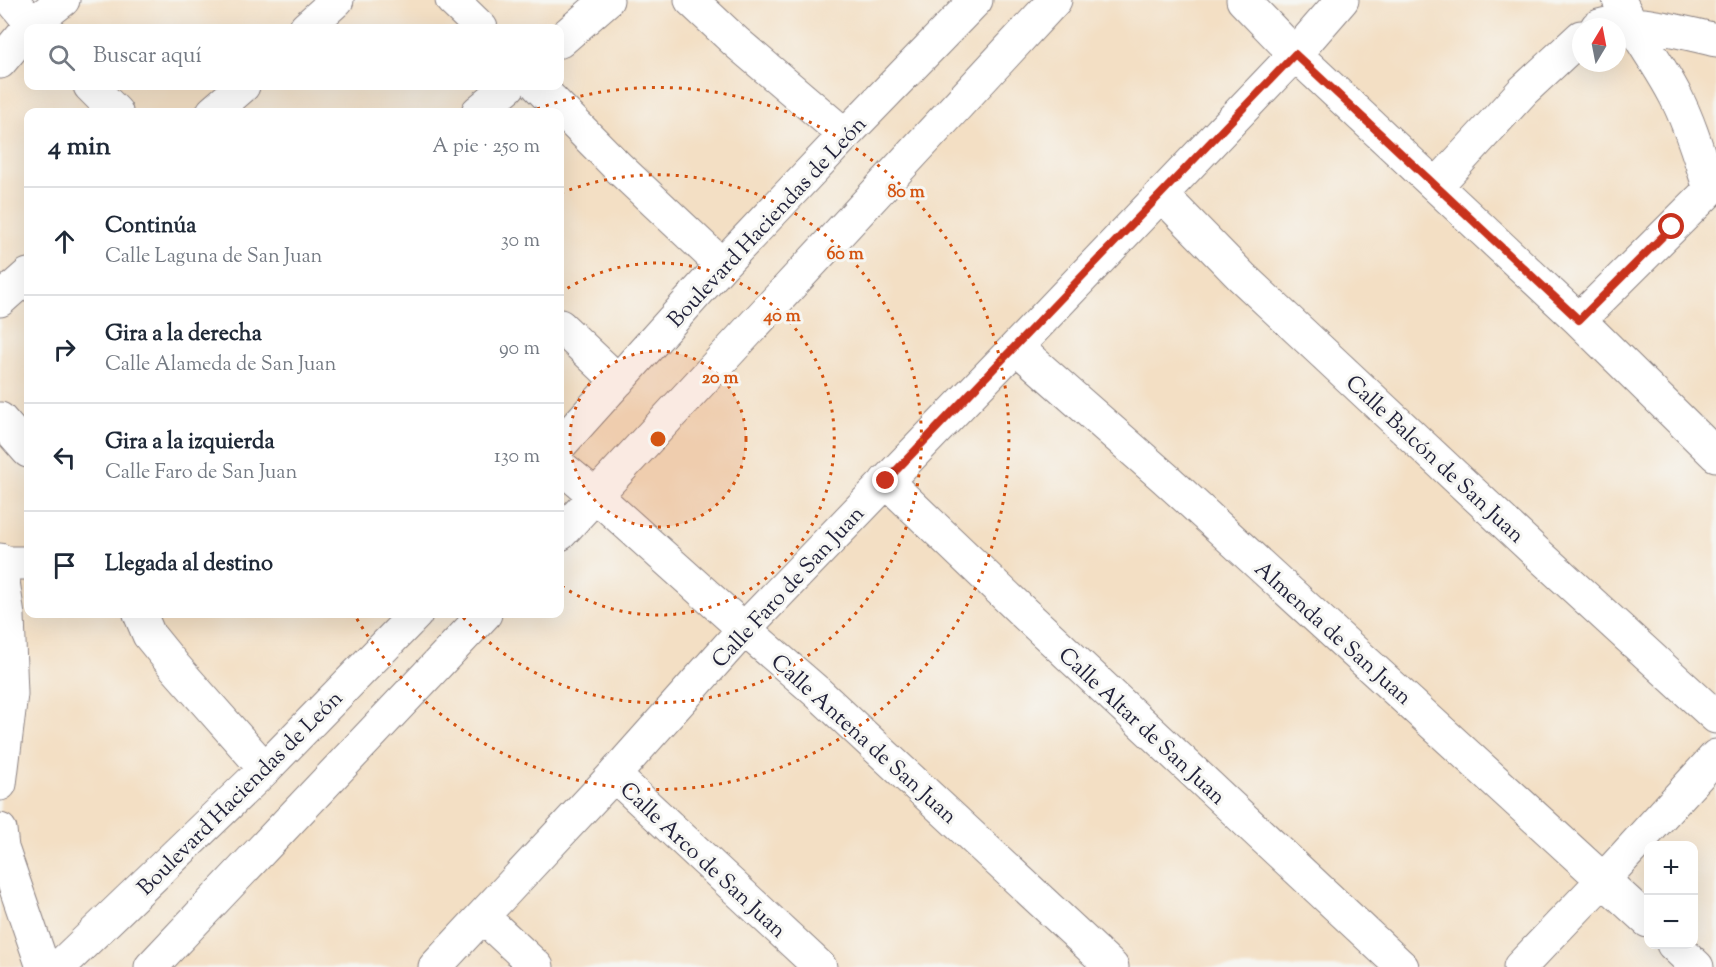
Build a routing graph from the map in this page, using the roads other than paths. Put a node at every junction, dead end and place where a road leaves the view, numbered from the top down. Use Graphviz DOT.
graph roads {
  1 [pos="63,0"];
  2 [pos="337,0"];
  3 [pos="452,0"];
  4 [pos="607,0"];
  5 [pos="691,0"];
  6 [pos="1055,0"];
  7 [pos="1243,0"];
  8 [pos="1342,0"];
  9 [pos="963,5"];
  10 [pos="1624,12"];
  11 [pos="26,18"];
  12 [pos="310,24"];
  13 [pos="477,24"];
  14 [pos="564,38"];
  15 [pos="1716,40"];
  16 [pos="1572,45"];
  17 [pos="1295,54"];
  18 [pos="0,62"];
  19 [pos="94,90"];
  20 [pos="238,90"];
  21 [pos="503,90"];
  22 [pos="542,90"];
  23 [pos="112,108"];
  24 [pos="218,108"];
  25 [pos="483,108"];
  26 [pos="560,108"];
  27 [pos="564,112"];
  28 [pos="845,135"];
  29 [pos="1436,186"];
  30 [pos="1713,187"];
  31 [pos="1161,194"];
  32 [pos="722,265"];
  33 [pos="24,279"];
  34 [pos="0,300"];
  35 [pos="1579,320"];
  36 [pos="564,330"];
  37 [pos="1016,347"];
  38 [pos="618,381"];
  39 [pos="0,419"];
  40 [pos="564,441"];
  41 [pos="24,446"];
  42 [pos="1716,454"];
  43 [pos="564,469"];
  44 [pos="886,481"];
  45 [pos="596,496"];
  46 [pos="564,530"];
  47 [pos="0,562"];
  48 [pos="24,563"];
  49 [pos="142,618"];
  50 [pos="404,618"];
  51 [pos="480,618"];
  52 [pos="744,629"];
  53 [pos="1716,717"];
  54 [pos="1716,756"];
  55 [pos="265,769"];
  56 [pos="614,775"];
  57 [pos="0,784"];
  58 [pos="0,830"];
  59 [pos="1604,879"];
  60 [pos="483,917"];
  61 [pos="1644,917"];
  62 [pos="1677,949"];
  63 [pos="43,967"];
  64 [pos="59,967"];
  65 [pos="151,967"];
  66 [pos="435,967"];
  67 [pos="537,967"];
  68 [pos="820,967"];
  69 [pos="1112,967"];
  70 [pos="1402,967"];
  71 [pos="1520,967"];
  72 [pos="1697,967"];
  1 -- 11 [label="street"];
  2 -- 12 [label="street"];
  3 -- 13 [label="street"];
  4 -- 14 [label="street"];
  5 -- 28 [label="street"];
  6 -- 45 [label="street"];
  7 -- 17 [label="street"];
  8 -- 17 [label="street, Calle Faro de San Juan"];
  9 -- 28 [label="street, Boulevard Haciendas de León"];
  10 -- 15 [label="street"];
  10 -- 30 [label="street"];
  11 -- 18 [label="street"];
  16 -- 29 [label="street"];
  17 -- 29 [label="street"];
  17 -- 31 [label="street, Calle Faro de San Juan"];
  19 -- 23 [label="street"];
  20 -- 24 [label="street"];
  21 -- 25 [label="street"];
  22 -- 26 [label="street"];
  27 -- 32 [label="street"];
  28 -- 32 [label="street, Boulevard Haciendas de León"];
  29 -- 35 [label="street"];
  30 -- 35 [label="street"];
  31 -- 37 [label="street, Calle Faro de San Juan"];
  31 -- 53 [label="street, Calle Balcón de San Juan"];
  32 -- 38 [label="street, Boulevard Haciendas de León"];
  33 -- 34 [label="street"];
  35 -- 42 [label="street"];
  36 -- 38 [label="street"];
  37 -- 44 [label="street, Calle Faro de San Juan"];
  37 -- 59 [label="street, Almenda de San Juan"];
  38 -- 40 [label="street, Boulevard Haciendas de León"];
  39 -- 41 [label="street"];
  43 -- 45 [label="street, Calle Antena de San Juan"];
  44 -- 52 [label="street, Calle Faro de San Juan"];
  44 -- 70 [label="street, Calle Altar de San Juan"];
  45 -- 46 [label="street"];
  45 -- 52 [label="street, Calle Antena de San Juan"];
  47 -- 48 [label="street"];
  47 -- 57 [label="street"];
  49 -- 55 [label="street"];
  50 -- 55 [label="street, Boulevard Haciendas de León"];
  51 -- 65 [label="street"];
  52 -- 56 [label="street, Calle Faro de San Juan"];
  52 -- 69 [label="street, Calle Antena de San Juan"];
  54 -- 59 [label="street"];
  55 -- 64 [label="street, Boulevard Haciendas de León"];
  56 -- 60 [label="street, Calle Faro de San Juan"];
  56 -- 68 [label="street, Calle Arco de San Juan"];
  58 -- 63 [label="street"];
  59 -- 61 [label="street, Almenda de San Juan"];
  59 -- 71 [label="street"];
  60 -- 66 [label="street, Calle Faro de San Juan"];
  60 -- 67 [label="street"];
  62 -- 72 [label="street"];
}
